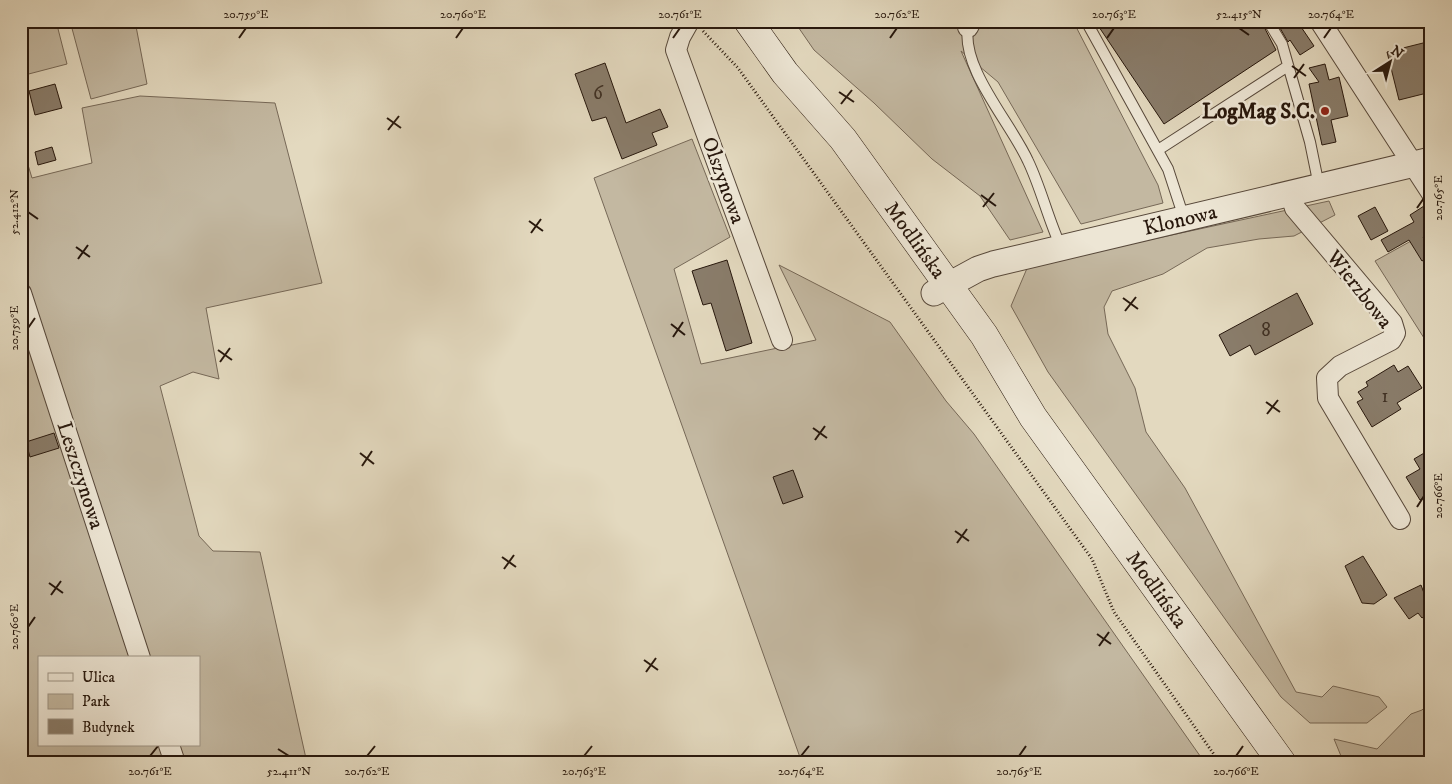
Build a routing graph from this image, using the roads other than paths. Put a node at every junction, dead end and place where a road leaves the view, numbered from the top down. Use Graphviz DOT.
graph roads {
  1 [pos="748,21"];
  2 [pos="1086,21"];
  3 [pos="1268,21"];
  4 [pos="1320,21"];
  5 [pos="695,24"];
  6 [pos="970,24"];
  7 [pos="1288,66"];
  8 [pos="1158,150"];
  9 [pos="1422,162"];
  10 [pos="1318,186"];
  11 [pos="1431,192"];
  12 [pos="1290,193"];
  13 [pos="1184,218"];
  14 [pos="1061,247"];
  15 [pos="941,289"];
  16 [pos="21,293"];
  17 [pos="782,340"];
  18 [pos="1400,519"];
  19 [pos="139,656"];
  20 [pos="169,746"];
  21 [pos="175,763"];
  22 [pos="1282,763"];
  1 -- 15 [label="main road, Modlińska"];
  2 -- 8 [label="lane"];
  3 -- 7 [label="lane"];
  4 -- 9 [label="street"];
  5 -- 17 [label="street, Olszynowa"];
  6 -- 14 [label="lane"];
  7 -- 8 [label="lane"];
  7 -- 10 [label="lane"];
  8 -- 13 [label="lane"];
  9 -- 10 [label="street, Klonowa"];
  9 -- 11 [label="street"];
  10 -- 12 [label="street, Klonowa"];
  12 -- 13 [label="street, Klonowa"];
  12 -- 18 [label="street, Wierzbowa"];
  13 -- 14 [label="street, Klonowa"];
  14 -- 15 [label="street, Klonowa"];
  15 -- 22 [label="main road, Modlińska"];
  16 -- 19 [label="street, Leszczynowa"];
  20 -- 21 [label="street"];
}
